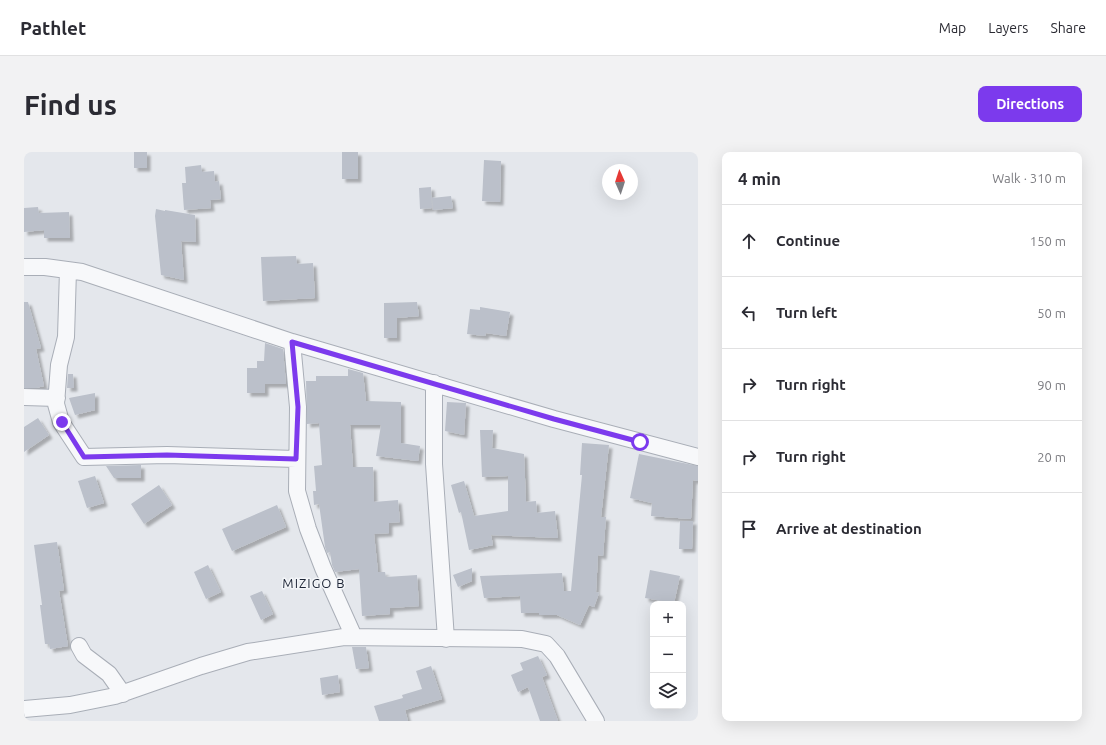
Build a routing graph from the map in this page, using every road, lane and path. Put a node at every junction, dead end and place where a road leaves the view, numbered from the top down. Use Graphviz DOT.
graph roads {
  1 [pos="24,267"];
  2 [pos="68,270"];
  3 [pos="292,342"];
  4 [pos="434,384"];
  5 [pos="24,397"];
  6 [pos="57,398"];
  7 [pos="698,457"];
  8 [pos="296,459"];
  9 [pos="354,638"];
  10 [pos="446,639"];
  11 [pos="79,646"];
  12 [pos="123,694"];
  13 [pos="29,713"];
  14 [pos="596,721"];
  1 -- 2 [label="street"];
  2 -- 3 [label="street"];
  2 -- 6 [label="street"];
  3 -- 4 [label="street"];
  3 -- 8 [label="street"];
  4 -- 7 [label="street"];
  4 -- 10 [label="street"];
  5 -- 6 [label="street"];
  6 -- 8 [label="street"];
  8 -- 9 [label="street"];
  9 -- 10 [label="street"];
  9 -- 12 [label="street"];
  10 -- 14 [label="street"];
  11 -- 12 [label="street"];
  12 -- 13 [label="street"];
}
